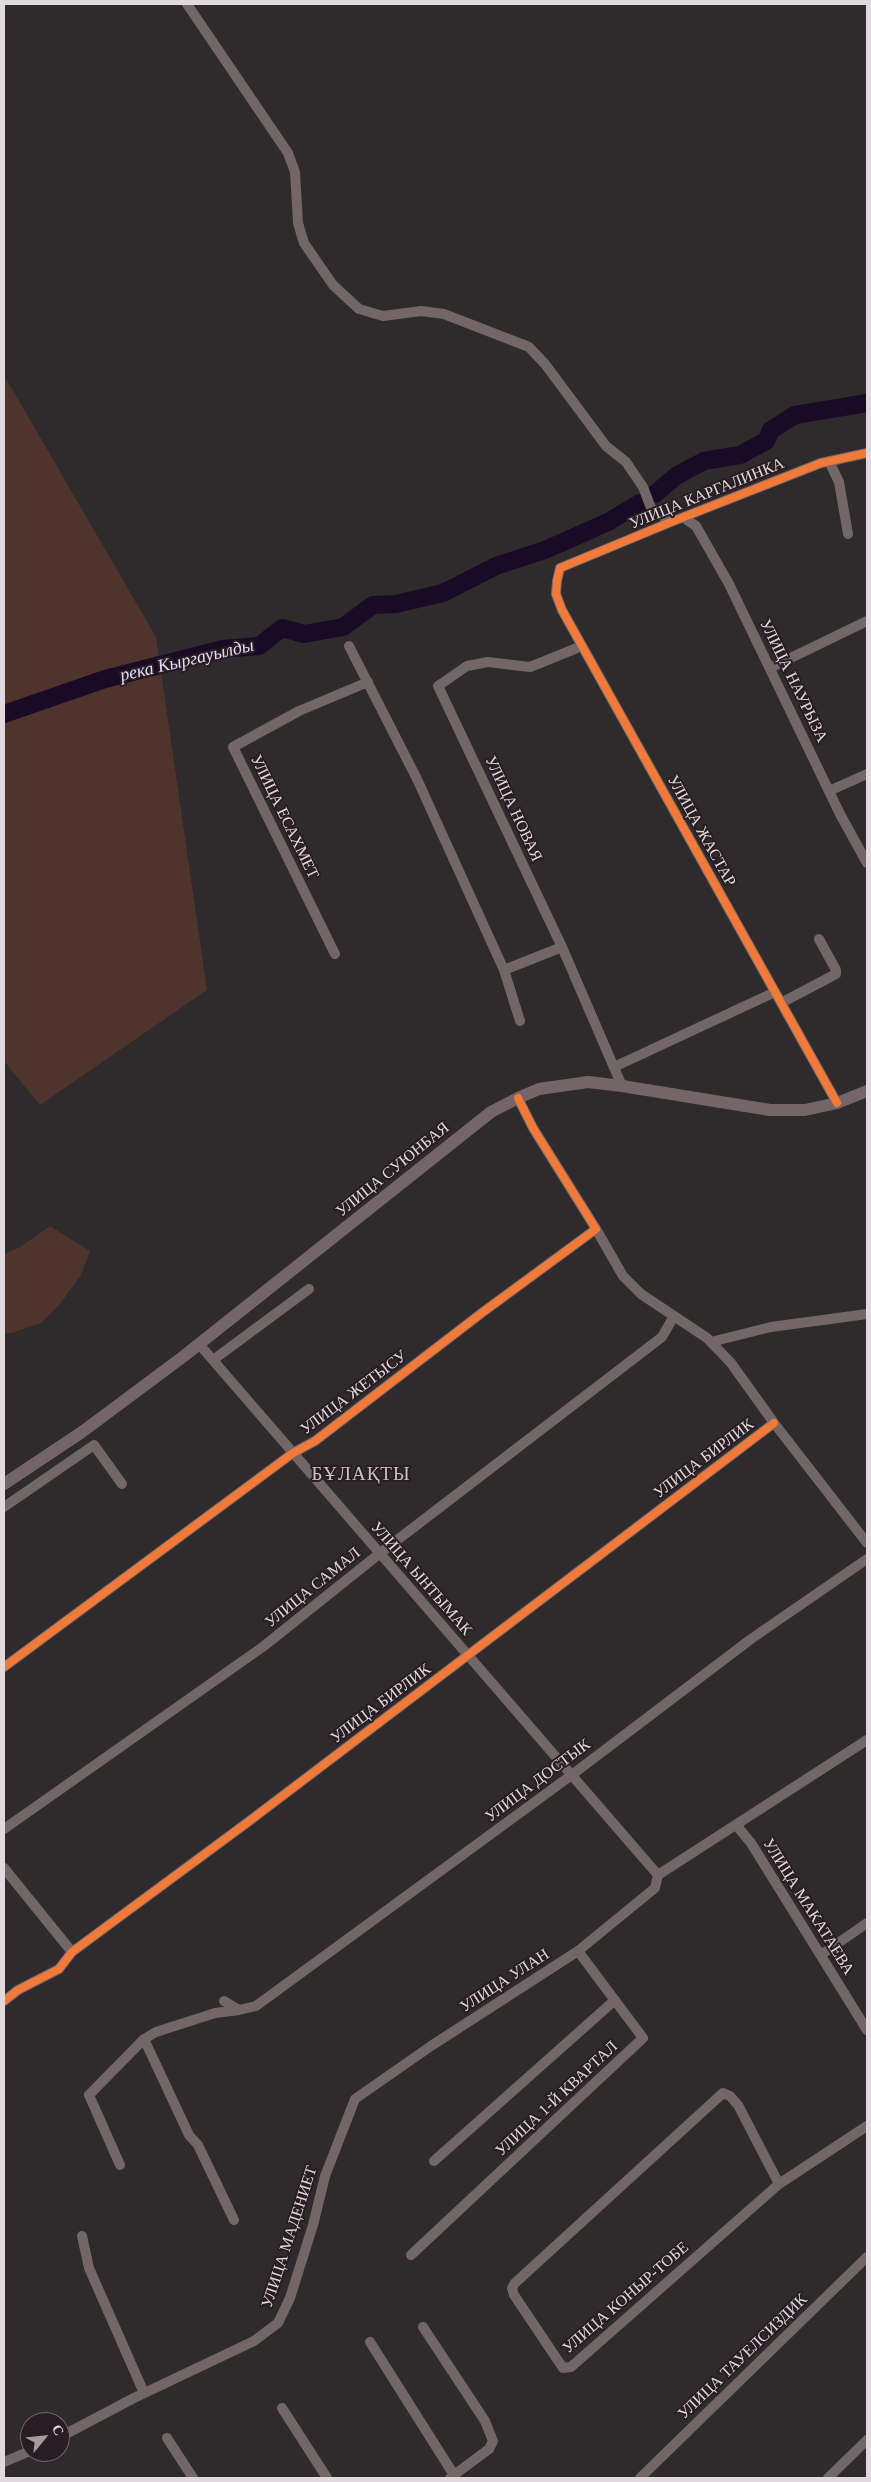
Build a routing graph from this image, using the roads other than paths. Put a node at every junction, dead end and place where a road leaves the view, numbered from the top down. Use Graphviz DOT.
graph roads {
  1 [pos="187,4"];
  2 [pos="867,453"];
  3 [pos="829,461"];
  4 [pos="684,518"];
  5 [pos="671,522"];
  6 [pos="848,534"];
  7 [pos="560,568"];
  8 [pos="867,621"];
  9 [pos="349,646"];
  10 [pos="582,646"];
  11 [pos="770,668"];
  12 [pos="368,682"];
  13 [pos="867,774"];
  14 [pos="830,791"];
  15 [pos="867,862"];
  16 [pos="819,939"];
  17 [pos="562,947"];
  18 [pos="335,954"];
  19 [pos="504,970"];
  20 [pos="775,992"];
  21 [pos="781,1003"];
  22 [pos="520,1021"];
  23 [pos="614,1067"];
  24 [pos="622,1086"];
  25 [pos="867,1091"];
  26 [pos="518,1098"];
  27 [pos="837,1103"];
  28 [pos="596,1229"];
  29 [pos="309,1289"];
  30 [pos="867,1314"];
  31 [pos="674,1316"];
  32 [pos="711,1342"];
  33 [pos="199,1344"];
  34 [pos="213,1360"];
  35 [pos="774,1423"];
  36 [pos="293,1453"];
  37 [pos="4,1484"];
  38 [pos="122,1484"];
  39 [pos="4,1507"];
  40 [pos="867,1543"];
  41 [pos="379,1554"];
  42 [pos="867,1560"];
  43 [pos="467,1656"];
  44 [pos="4,1667"];
  45 [pos="867,1740"];
  46 [pos="573,1774"];
  47 [pos="737,1826"];
  48 [pos="4,1830"];
  49 [pos="4,1868"];
  50 [pos="658,1875"];
  51 [pos="867,1922"];
  52 [pos="578,1951"];
  53 [pos="72,1952"];
  54 [pos="821,1954"];
  55 [pos="224,2000"];
  56 [pos="615,2000"];
  57 [pos="4,2002"];
  58 [pos="239,2010"];
  59 [pos="867,2030"];
  60 [pos="144,2039"];
  61 [pos="355,2099"];
  62 [pos="867,2126"];
  63 [pos="434,2161"];
  64 [pos="120,2165"];
  65 [pos="779,2184"];
  66 [pos="234,2220"];
  67 [pos="82,2236"];
  68 [pos="410,2255"];
  69 [pos="867,2257"];
  70 [pos="423,2327"];
  71 [pos="370,2342"];
  72 [pos="144,2393"];
  73 [pos="282,2408"];
  74 [pos="70,2432"];
  75 [pos="167,2438"];
  76 [pos="867,2440"];
  77 [pos="20,2455"];
  78 [pos="4,2462"];
  79 [pos="452,2477"];
  80 [pos="193,2478"];
  81 [pos="327,2478"];
  82 [pos="640,2478"];
  83 [pos="828,2478"];
  1 -- 5 [label="street"];
  2 -- 3 [label="street, УЛИЦА КАРГАЛИНКА"];
  3 -- 4 [label="street, УЛИЦА КАРГАЛИНКА"];
  3 -- 6 [label="street"];
  4 -- 5 [label="street, УЛИЦА КАРГАЛИНКА"];
  4 -- 11 [label="street, УЛИЦА НАУРЫЗА"];
  5 -- 7 [label="street, УЛИЦА КАРГАЛИНКА"];
  7 -- 10 [label="street, УЛИЦА ЖАСТАР"];
  8 -- 11 [label="street"];
  9 -- 12 [label="street"];
  10 -- 17 [label="street, УЛИЦА НОВАЯ"];
  10 -- 20 [label="street, УЛИЦА ЖАСТАР"];
  11 -- 14 [label="street, УЛИЦА НАУРЫЗА"];
  12 -- 18 [label="street, УЛИЦА ЕСАХМЕТ"];
  12 -- 19 [label="street"];
  13 -- 14 [label="street"];
  14 -- 15 [label="street, УЛИЦА НАУРЫЗА"];
  16 -- 21 [label="street"];
  17 -- 19 [label="street"];
  17 -- 23 [label="street, УЛИЦА НОВАЯ"];
  19 -- 22 [label="street"];
  20 -- 21 [label="street, УЛИЦА ЖАСТАР"];
  20 -- 23 [label="street"];
  21 -- 27 [label="street, УЛИЦА ЖАСТАР"];
  23 -- 24 [label="street, УЛИЦА НОВАЯ"];
  24 -- 26 [label="main road, УЛИЦА СУЮНБАЯ"];
  24 -- 27 [label="main road, УЛИЦА СУЮНБАЯ"];
  25 -- 27 [label="main road, УЛИЦА СУЮНБАЯ"];
  26 -- 28 [label="street"];
  26 -- 33 [label="main road, УЛИЦА СУЮНБАЯ"];
  28 -- 31 [label="street"];
  28 -- 36 [label="street, УЛИЦА ЖЕТЫСУ"];
  29 -- 34 [label="street"];
  30 -- 32 [label="street"];
  31 -- 32 [label="street"];
  31 -- 41 [label="street, УЛИЦА САМАЛ"];
  32 -- 35 [label="street"];
  33 -- 34 [label="street, УЛИЦА ЫНТЫМАК"];
  33 -- 37 [label="main road, УЛИЦА СУЮНБАЯ"];
  34 -- 36 [label="street, УЛИЦА ЫНТЫМАК"];
  35 -- 40 [label="street"];
  35 -- 43 [label="street, УЛИЦА БИРЛИК"];
  36 -- 41 [label="street, УЛИЦА ЫНТЫМАК"];
  36 -- 44 [label="street, УЛИЦА ЖЕТЫСУ"];
  38 -- 39 [label="street"];
  41 -- 43 [label="street, УЛИЦА ЫНТЫМАК"];
  41 -- 48 [label="street, УЛИЦА САМАЛ"];
  42 -- 46 [label="street, УЛИЦА ДОСТЫК"];
  43 -- 46 [label="street, УЛИЦА ЫНТЫМАК"];
  43 -- 53 [label="street, УЛИЦА БИРЛИК"];
  45 -- 47 [label="street"];
  46 -- 50 [label="street, УЛИЦА ЫНТЫМАК"];
  46 -- 58 [label="street, УЛИЦА ДОСТЫК"];
  47 -- 50 [label="street"];
  47 -- 54 [label="street, УЛИЦА МАКАТАЕВА"];
  49 -- 53 [label="street"];
  50 -- 52 [label="street, УЛИЦА УЛАН"];
  51 -- 54 [label="street"];
  52 -- 56 [label="street, УЛИЦА 1-Й КВАРТАЛ"];
  52 -- 61 [label="street, УЛИЦА УЛАН"];
  53 -- 57 [label="street, УЛИЦА БИРЛИК"];
  54 -- 59 [label="street, УЛИЦА МАКАТАЕВА"];
  55 -- 58 [label="street"];
  56 -- 63 [label="street"];
  56 -- 68 [label="street, УЛИЦА 1-Й КВАРТАЛ"];
  58 -- 60 [label="street, УЛИЦА ДОСТЫК"];
  60 -- 64 [label="street"];
  60 -- 66 [label="street"];
  61 -- 72 [label="street, УЛИЦА МАДЕНИЕТ"];
  62 -- 65 [label="street, УЛИЦА КОНЫР-ТОБЕ"];
  65 -- 65 [label="street, УЛИЦА КОНЫР-ТОБЕ"];
  67 -- 72 [label="street"];
  69 -- 82 [label="street, УЛИЦА ТАУЕЛСИЗДИК"];
  70 -- 79 [label="street"];
  71 -- 79 [label="street"];
  72 -- 74 [label="street, УЛИЦА МАДЕНИЕТ"];
  73 -- 81 [label="street"];
  75 -- 80 [label="street"];
  76 -- 83 [label="street"];
  77 -- 78 [label="street"];
}
